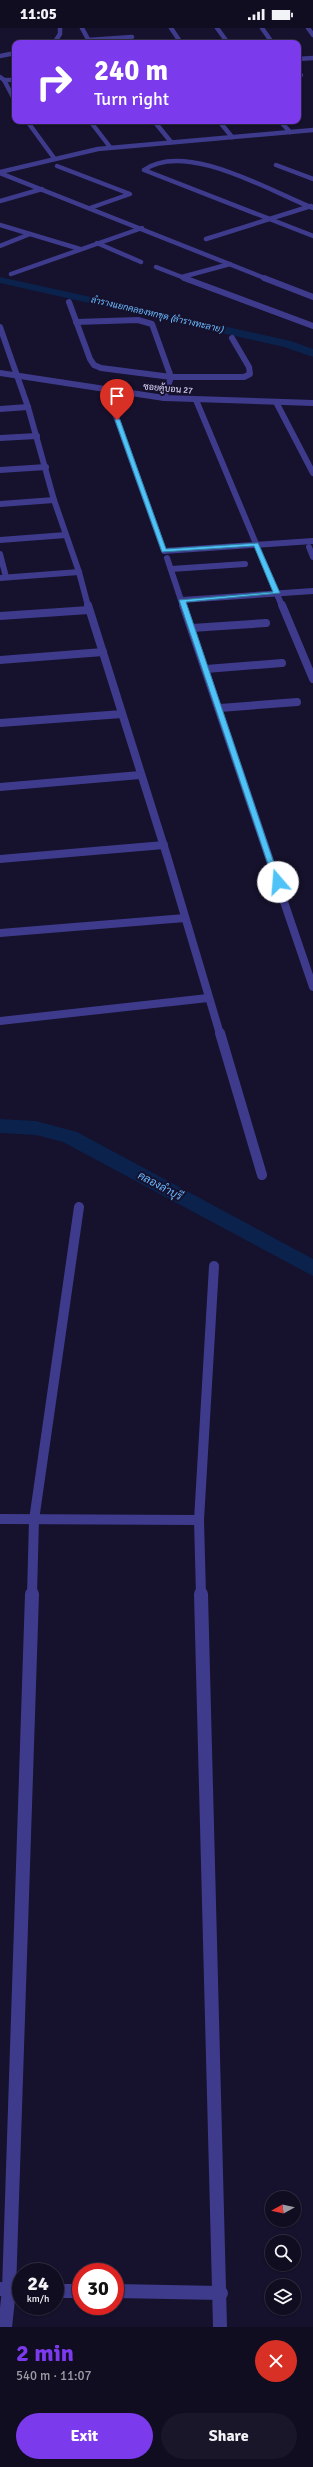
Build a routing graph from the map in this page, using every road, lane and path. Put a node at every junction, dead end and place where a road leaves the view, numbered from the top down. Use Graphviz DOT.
graph roads {
  1 [pos="60,28"];
  2 [pos="82,28"];
  3 [pos="171,28"];
  4 [pos="217,28"];
  5 [pos="262,28"];
  6 [pos="308,28"];
  7 [pos="129,33"];
  8 [pos="313,35"];
  9 [pos="132,37"];
  10 [pos="56,40"];
  11 [pos="88,40"];
  12 [pos="100,40"];
  13 [pos="134,40"];
  14 [pos="179,40"];
  15 [pos="226,40"];
  16 [pos="271,40"];
  17 [pos="12,54"];
  18 [pos="0,56"];
  19 [pos="313,58"];
  20 [pos="301,59"];
  21 [pos="2,79"];
  22 [pos="12,80"];
  23 [pos="12,95"];
  24 [pos="29,124"];
  25 [pos="92,124"];
  26 [pos="156,124"];
  27 [pos="221,124"];
  28 [pos="283,124"];
  29 [pos="313,130"];
  30 [pos="290,132"];
  31 [pos="232,137"];
  32 [pos="171,142"];
  33 [pos="110,147"];
  34 [pos="54,158"];
  35 [pos="276,165"];
  36 [pos="57,166"];
  37 [pos="0,173"];
  38 [pos="313,179"];
  39 [pos="42,189"];
  40 [pos="0,201"];
  41 [pos="312,206"];
  42 [pos="90,208"];
  43 [pos="269,219"];
  44 [pos="0,225"];
  45 [pos="142,228"];
  46 [pos="30,234"];
  47 [pos="313,236"];
  48 [pos="206,239"];
  49 [pos="97,243"];
  50 [pos="0,246"];
  51 [pos="80,249"];
  52 [pos="141,262"];
  53 [pos="230,264"];
  54 [pos="156,267"];
  55 [pos="11,274"];
  56 [pos="182,277"];
  57 [pos="313,297"];
  58 [pos="69,302"];
  59 [pos="76,322"];
  60 [pos="313,326"];
  61 [pos="0,328"];
  62 [pos="232,338"];
  63 [pos="0,373"];
  64 [pos="16,376"];
  65 [pos="171,377"];
  66 [pos="107,391"];
  67 [pos="164,398"];
  68 [pos="196,400"];
  69 [pos="276,402"];
  70 [pos="313,403"];
  71 [pos="28,407"];
  72 [pos="0,409"];
  73 [pos="37,436"];
  74 [pos="0,438"];
  75 [pos="46,467"];
  76 [pos="0,470"];
  77 [pos="313,473"];
  78 [pos="54,500"];
  79 [pos="0,504"];
  80 [pos="66,535"];
  81 [pos="0,540"];
  82 [pos="313,541"];
  83 [pos="256,544"];
  84 [pos="309,547"];
  85 [pos="0,554"];
  86 [pos="166,555"];
  87 [pos="313,556"];
  88 [pos="245,564"];
  89 [pos="171,569"];
  90 [pos="79,572"];
  91 [pos="3,578"];
  92 [pos="313,591"];
  93 [pos="277,593"];
  94 [pos="182,600"];
  95 [pos="88,610"];
  96 [pos="0,616"];
  97 [pos="266,623"];
  98 [pos="192,628"];
  99 [pos="102,652"];
  100 [pos="0,660"];
  101 [pos="282,663"];
  102 [pos="206,669"];
  103 [pos="313,679"];
  104 [pos="297,702"];
  105 [pos="220,708"];
  106 [pos="122,714"];
  107 [pos="0,724"];
  108 [pos="140,775"];
  109 [pos="0,787"];
  110 [pos="164,845"];
  111 [pos="0,858"];
  112 [pos="185,918"];
  113 [pos="0,933"];
  114 [pos="313,985"];
  115 [pos="208,998"];
  116 [pos="0,1021"];
  117 [pos="262,1175"];
  118 [pos="79,1207"];
  119 [pos="214,1266"];
  120 [pos="0,1519"];
  121 [pos="34,1520"];
  122 [pos="199,1520"];
  123 [pos="10,2290"];
  124 [pos="124,2292"];
  125 [pos="221,2293"];
  126 [pos="5,2327"];
  127 [pos="220,2327"];
  1 -- 10 [label="street"];
  2 -- 11 [label="street"];
  3 -- 14 [label="street"];
  4 -- 15 [label="street"];
  5 -- 16 [label="street"];
  6 -- 8 [label="street"];
  7 -- 9 [label="street"];
  9 -- 12 [label="street"];
  9 -- 13 [label="street"];
  17 -- 18 [label="street"];
  19 -- 20 [label="street"];
  21 -- 22 [label="street"];
  21 -- 23 [label="street"];
  24 -- 34 [label="street"];
  25 -- 33 [label="street"];
  26 -- 32 [label="street"];
  27 -- 31 [label="street"];
  28 -- 30 [label="street"];
  29 -- 30 [label="street"];
  30 -- 31 [label="street"];
  31 -- 32 [label="street"];
  32 -- 33 [label="street"];
  33 -- 34 [label="street"];
  34 -- 37 [label="street"];
  35 -- 38 [label="street"];
  36 -- 42 [label="street"];
  37 -- 39 [label="street"];
  39 -- 40 [label="street"];
  39 -- 42 [label="street"];
  41 -- 43 [label="street"];
  41 -- 43 [label="street"];
  42 -- 45 [label="street"];
  43 -- 47 [label="street"];
  43 -- 48 [label="street"];
  44 -- 46 [label="street"];
  45 -- 49 [label="street"];
  45 -- 53 [label="street"];
  46 -- 50 [label="street"];
  46 -- 51 [label="street"];
  49 -- 51 [label="street"];
  49 -- 52 [label="street"];
  51 -- 55 [label="street"];
  53 -- 56 [label="street"];
  53 -- 57 [label="street"];
  54 -- 56 [label="street"];
  56 -- 60 [label="street"];
  58 -- 59 [label="street"];
  59 -- 65 [label="street"];
  59 -- 65 [label="street"];
  61 -- 64 [label="street"];
  62 -- 65 [label="street"];
  63 -- 64 [label="street, ซอยคู้บอน 27"];
  64 -- 66 [label="street, ซอยคู้บอน 27"];
  64 -- 71 [label="street"];
  65 -- 67 [label="street"];
  66 -- 67 [label="street, ซอยคู้บอน 27"];
  66 -- 86 [label="street"];
  67 -- 68 [label="street, ซอยคู้บอน 27"];
  68 -- 69 [label="street, ซอยคู้บอน 27"];
  68 -- 83 [label="street"];
  69 -- 70 [label="street, ซอยคู้บอน 27"];
  69 -- 77 [label="street"];
  71 -- 72 [label="street"];
  71 -- 73 [label="street"];
  73 -- 74 [label="street"];
  73 -- 75 [label="street"];
  75 -- 76 [label="street"];
  75 -- 78 [label="street"];
  78 -- 79 [label="street"];
  78 -- 80 [label="street"];
  80 -- 81 [label="street"];
  80 -- 90 [label="street"];
  82 -- 83 [label="street"];
  83 -- 86 [label="street"];
  83 -- 93 [label="street"];
  84 -- 87 [label="street"];
  85 -- 91 [label="street"];
  86 -- 89 [label="street"];
  88 -- 89 [label="street"];
  89 -- 94 [label="street"];
  90 -- 91 [label="street"];
  90 -- 95 [label="street"];
  92 -- 93 [label="street"];
  93 -- 94 [label="street"];
  93 -- 103 [label="street"];
  94 -- 98 [label="street"];
  95 -- 96 [label="street"];
  95 -- 99 [label="street"];
  97 -- 98 [label="street"];
  98 -- 102 [label="street"];
  99 -- 100 [label="street"];
  99 -- 106 [label="street"];
  101 -- 102 [label="street"];
  102 -- 105 [label="street"];
  104 -- 105 [label="street"];
  105 -- 114 [label="street"];
  106 -- 107 [label="street"];
  106 -- 108 [label="street"];
  108 -- 109 [label="street"];
  108 -- 110 [label="street"];
  110 -- 111 [label="street"];
  110 -- 112 [label="street"];
  112 -- 113 [label="street"];
  112 -- 115 [label="street"];
  115 -- 116 [label="street"];
  115 -- 117 [label="street"];
  118 -- 121 [label="street"];
  119 -- 122 [label="street"];
  120 -- 121 [label="street"];
  121 -- 122 [label="street"];
  121 -- 123 [label="street"];
  122 -- 125 [label="street"];
  123 -- 126 [label="street"];
  124 -- 125 [label="street"];
  125 -- 127 [label="street"];
}
